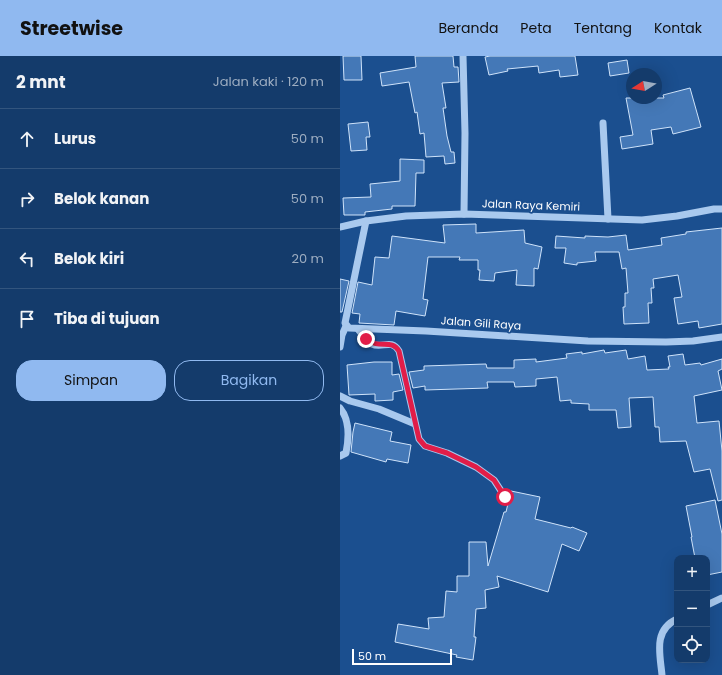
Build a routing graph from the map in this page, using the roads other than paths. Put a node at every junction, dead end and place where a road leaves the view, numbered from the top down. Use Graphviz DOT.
graph roads {
  1 [pos="463,56"];
  2 [pos="603,123"];
  3 [pos="722,209"];
  4 [pos="464,214"];
  5 [pos="608,219"];
  6 [pos="366,221"];
  7 [pos="340,227"];
  8 [pos="346,326"];
  9 [pos="358,328"];
  10 [pos="722,337"];
  11 [pos="340,347"];
  12 [pos="340,396"];
  13 [pos="340,408"];
  14 [pos="414,424"];
  15 [pos="340,456"];
  16 [pos="505,497"];
  17 [pos="722,598"];
  18 [pos="710,604"];
  19 [pos="674,620"];
  20 [pos="662,675"];
  1 -- 4 [label="street"];
  2 -- 5 [label="street"];
  3 -- 5 [label="street, Jalan Raya Kemiri"];
  4 -- 5 [label="street, Jalan Raya Kemiri"];
  4 -- 6 [label="street, Jalan Raya Kemiri"];
  6 -- 7 [label="street, Jalan Raya Kemiri"];
  6 -- 8 [label="street"];
  8 -- 9 [label="street, Jalan Gili Raya"];
  8 -- 11 [label="street"];
  9 -- 10 [label="street, Jalan Gili Raya"];
  9 -- 14 [label="street"];
  12 -- 14 [label="street"];
  13 -- 15 [label="street"];
  14 -- 16 [label="street"];
  17 -- 18 [label="street"];
  19 -- 20 [label="street"];
}
